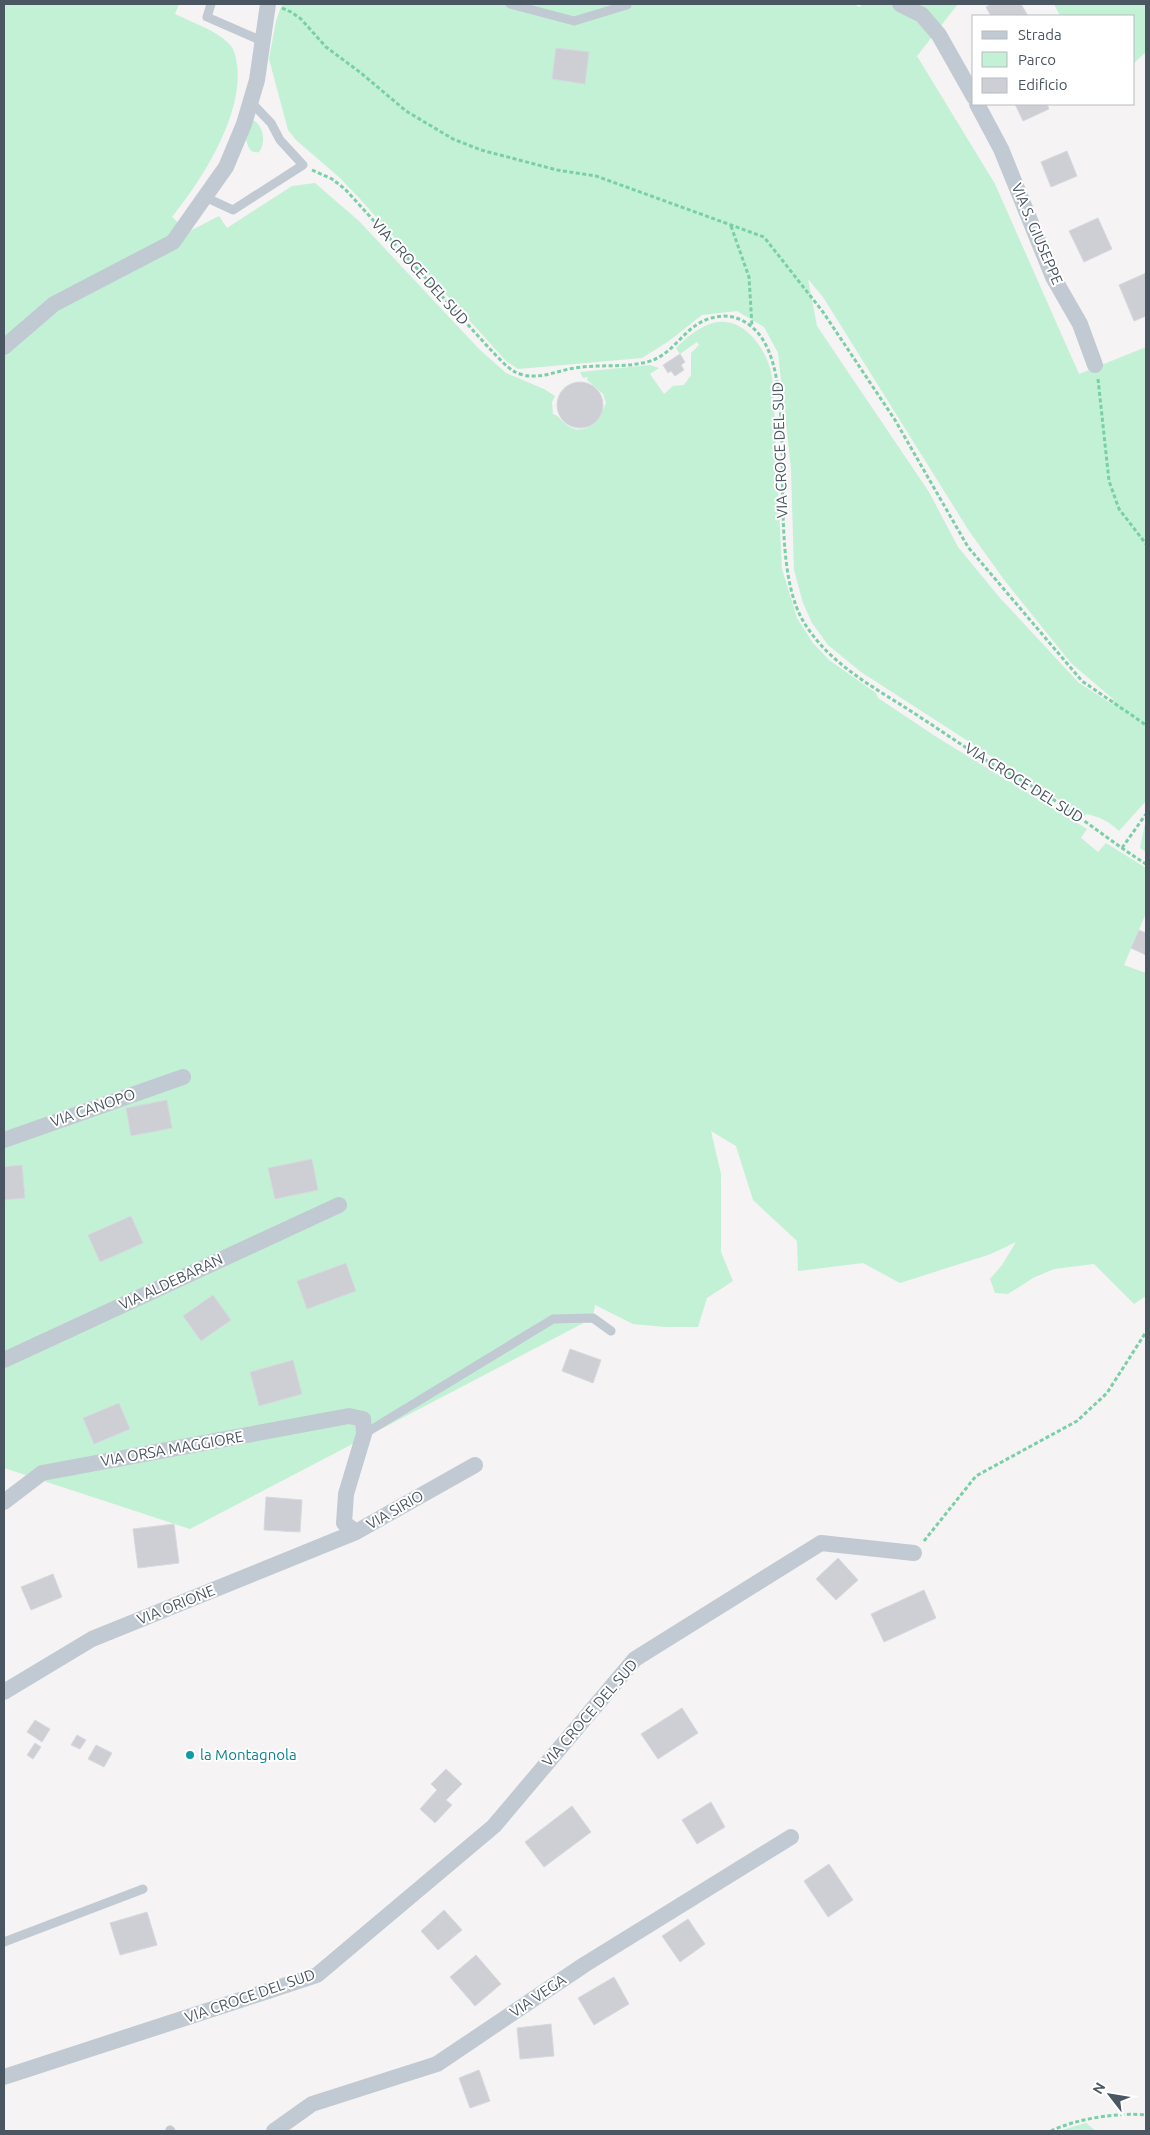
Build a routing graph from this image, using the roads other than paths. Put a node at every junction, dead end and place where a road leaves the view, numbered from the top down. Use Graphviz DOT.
graph roads {
  1 [pos="211,4"];
  2 [pos="268,4"];
  3 [pos="510,4"];
  4 [pos="900,4"];
  5 [pos="627,5"];
  6 [pos="262,41"];
  7 [pos="972,93"];
  8 [pos="250,101"];
  9 [pos="978,105"];
  10 [pos="205,197"];
  11 [pos="4,347"];
  12 [pos="1095,365"];
  13 [pos="183,1077"];
  14 [pos="4,1140"];
  15 [pos="339,1205"];
  16 [pos="612,1331"];
  17 [pos="4,1360"];
  18 [pos="364,1434"];
  19 [pos="475,1465"];
  20 [pos="4,1502"];
  21 [pos="356,1532"];
  22 [pos="914,1553"];
  23 [pos="4,1692"];
  24 [pos="791,1837"];
  25 [pos="143,1889"];
  26 [pos="4,1942"];
  27 [pos="4,2077"];
  28 [pos="274,2131"];
  1 -- 6 [label="lane"];
  2 -- 6 [label="street"];
  3 -- 5 [label="lane"];
  4 -- 7 [label="street"];
  6 -- 8 [label="street"];
  8 -- 10 [label="street"];
  8 -- 10 [label="lane"];
  9 -- 12 [label="street, VIA S. GIUSEPPE"];
  10 -- 11 [label="street"];
  13 -- 14 [label="street, VIA CANOPO"];
  15 -- 17 [label="street, VIA ALDEBARAN"];
  16 -- 18 [label="lane"];
  18 -- 20 [label="street, VIA ORSA MAGGIORE"];
  18 -- 21 [label="street, VIA SIRIO"];
  19 -- 21 [label="street, VIA SIRIO"];
  21 -- 23 [label="street, VIA ORIONE"];
  22 -- 27 [label="street, VIA CROCE DEL SUD"];
  24 -- 28 [label="street, VIA VEGA"];
  25 -- 26 [label="lane"];
}
